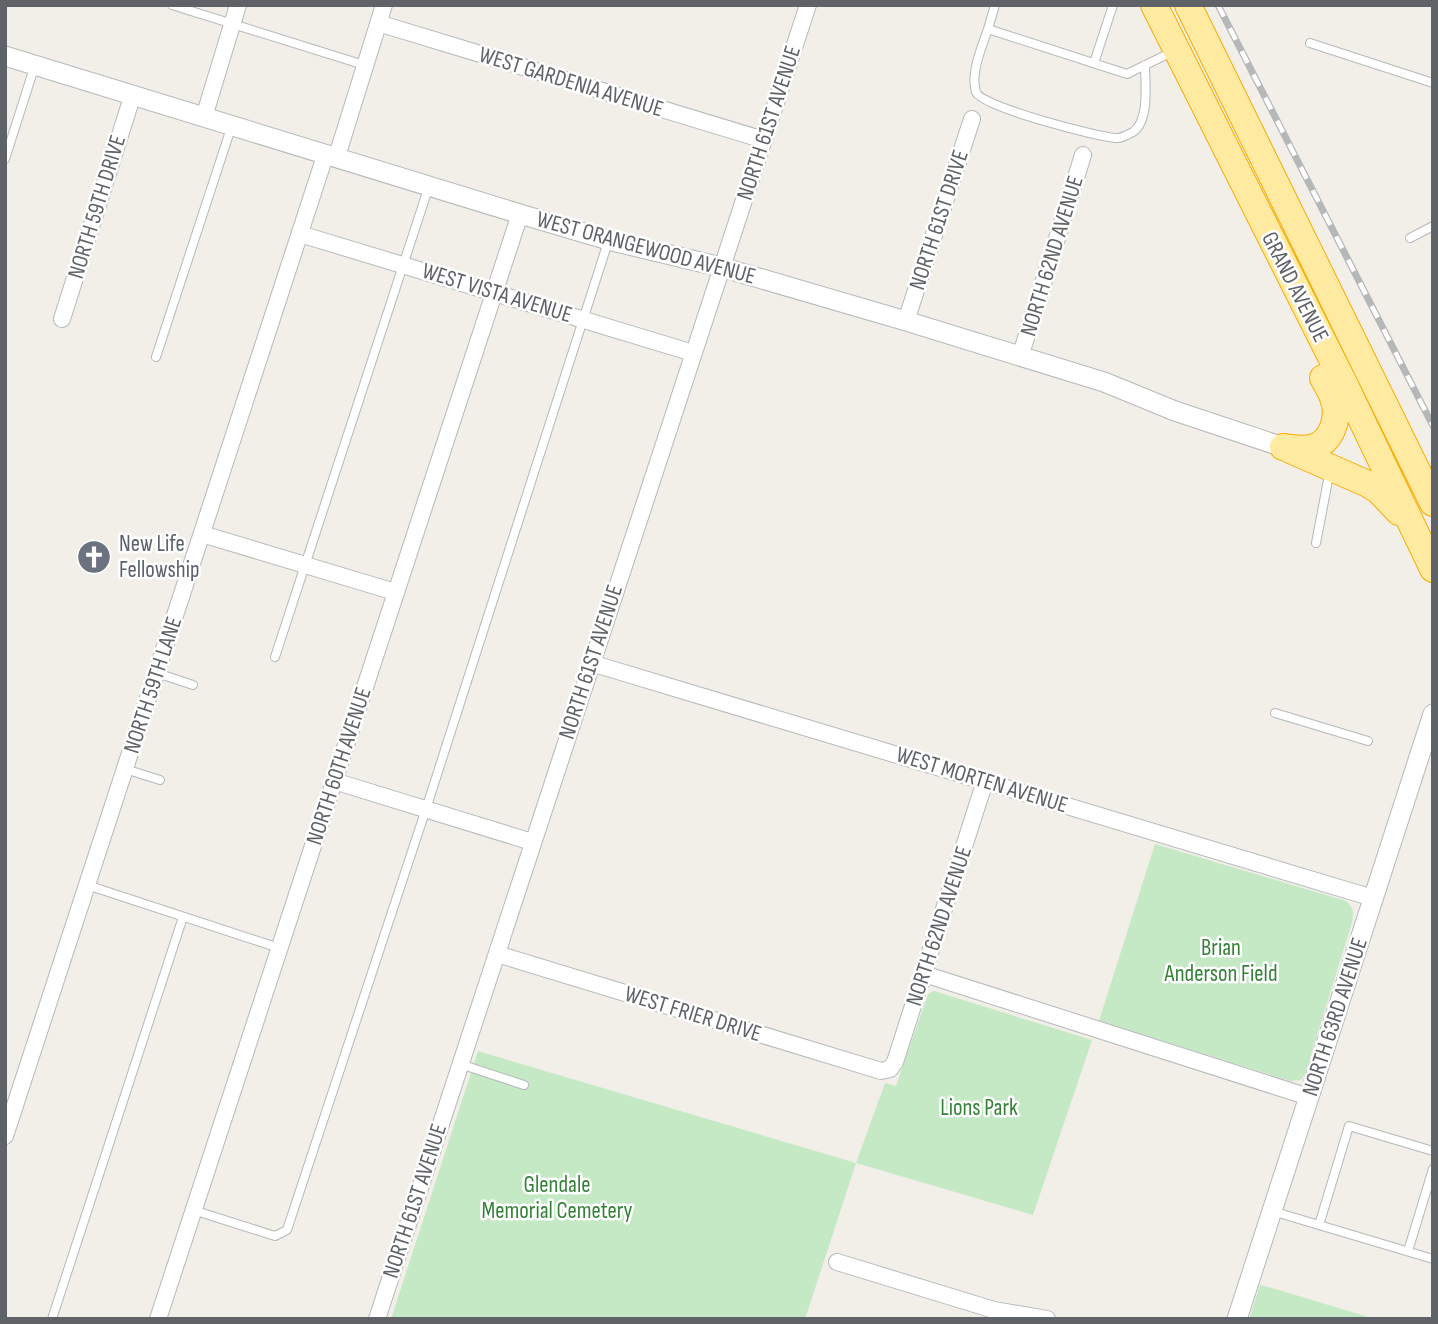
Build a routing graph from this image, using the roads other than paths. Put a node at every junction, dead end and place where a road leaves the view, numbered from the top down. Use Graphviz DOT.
graph roads {
  1 [pos="172,5"];
  2 [pos="238,5"];
  3 [pos="384,5"];
  4 [pos="808,5"];
  5 [pos="995,5"];
  6 [pos="1113,5"];
  7 [pos="1154,5"];
  8 [pos="1188,5"];
  9 [pos="378,23"];
  10 [pos="233,24"];
  11 [pos="988,29"];
  12 [pos="1310,43"];
  13 [pos="1177,50"];
  14 [pos="5,56"];
  15 [pos="1094,63"];
  16 [pos="35,65"];
  17 [pos="364,65"];
  18 [pos="1145,65"];
  19 [pos="1433,83"];
  20 [pos="133,94"];
  21 [pos="204,117"];
  22 [pos="972,119"];
  23 [pos="232,125"];
  24 [pos="764,140"];
  25 [pos="331,154"];
  26 [pos="1083,155"];
  27 [pos="5,159"];
  28 [pos="429,186"];
  29 [pos="520,214"];
  30 [pos="1259,215"];
  31 [pos="1433,226"];
  32 [pos="300,234"];
  33 [pos="1410,238"];
  34 [pos="608,240"];
  35 [pos="403,265"];
  36 [pos="721,267"];
  37 [pos="494,292"];
  38 [pos="62,319"];
  39 [pos="584,320"];
  40 [pos="906,321"];
  41 [pos="693,353"];
  42 [pos="156,357"];
  43 [pos="1020,357"];
  44 [pos="1344,383"];
  45 [pos="1283,447"];
  46 [pos="1331,468"];
  47 [pos="1430,492"];
  48 [pos="202,534"];
  49 [pos="1419,541"];
  50 [pos="1316,543"];
  51 [pos="305,564"];
  52 [pos="1433,569"];
  53 [pos="395,592"];
  54 [pos="275,657"];
  55 [pos="591,663"];
  56 [pos="157,673"];
  57 [pos="192,685"];
  58 [pos="1275,713"];
  59 [pos="1433,714"];
  60 [pos="1368,741"];
  61 [pos="125,769"];
  62 [pos="160,780"];
  63 [pos="334,781"];
  64 [pos="985,781"];
  65 [pos="426,809"];
  66 [pos="532,842"];
  67 [pos="87,885"];
  68 [pos="1373,898"];
  69 [pos="183,917"];
  70 [pos="279,948"];
  71 [pos="497,954"];
  72 [pos="924,974"];
  73 [pos="460,1064"];
  74 [pos="890,1069"];
  75 [pos="524,1085"];
  76 [pos="1309,1097"];
  77 [pos="5,1136"];
  78 [pos="1433,1151"];
  79 [pos="1433,1169"];
  80 [pos="1428,1200"];
  81 [pos="193,1210"];
  82 [pos="1272,1211"];
  83 [pos="1319,1225"];
  84 [pos="1408,1251"];
  85 [pos="1433,1259"];
  86 [pos="837,1262"];
  87 [pos="52,1319"];
  88 [pos="158,1319"];
  89 [pos="377,1319"];
  90 [pos="1047,1319"];
  91 [pos="1237,1319"];
  1 -- 10 [label="lane"];
  2 -- 10 [label="street"];
  3 -- 9 [label="street, NORTH 59TH LANE"];
  4 -- 24 [label="street, NORTH 61ST AVENUE"];
  5 -- 11 [label="lane"];
  6 -- 15 [label="lane"];
  7 -- 13 [label="highway, GRAND AVENUE"];
  8 -- 47 [label="highway, GRAND AVENUE"];
  9 -- 17 [label="street, NORTH 59TH LANE"];
  9 -- 24 [label="street, WEST GARDENIA AVENUE"];
  10 -- 17 [label="lane"];
  10 -- 21 [label="street"];
  11 -- 15 [label="lane"];
  11 -- 18 [label="lane"];
  12 -- 19 [label="lane"];
  13 -- 18 [label="lane"];
  13 -- 30 [label="highway, GRAND AVENUE"];
  14 -- 16 [label="street, WEST ORANGEWOOD AVENUE"];
  15 -- 18 [label="lane"];
  16 -- 20 [label="street, WEST ORANGEWOOD AVENUE"];
  16 -- 27 [label="lane"];
  17 -- 25 [label="street, NORTH 59TH LANE"];
  20 -- 21 [label="street, WEST ORANGEWOOD AVENUE"];
  20 -- 38 [label="street, NORTH 59TH DRIVE"];
  21 -- 23 [label="street, WEST ORANGEWOOD AVENUE"];
  22 -- 40 [label="street, NORTH 61ST DRIVE"];
  23 -- 25 [label="street, WEST ORANGEWOOD AVENUE"];
  23 -- 42 [label="lane"];
  24 -- 36 [label="street, NORTH 61ST AVENUE"];
  25 -- 28 [label="street, WEST ORANGEWOOD AVENUE"];
  25 -- 32 [label="street, NORTH 59TH LANE"];
  26 -- 43 [label="street, NORTH 62ND AVENUE"];
  28 -- 29 [label="street, WEST ORANGEWOOD AVENUE"];
  28 -- 35 [label="lane"];
  29 -- 34 [label="street, WEST ORANGEWOOD AVENUE"];
  29 -- 37 [label="street, NORTH 60TH AVENUE"];
  30 -- 44 [label="highway, GRAND AVENUE"];
  30 -- 45 [label="highway"];
  31 -- 33 [label="lane"];
  32 -- 35 [label="street, WEST VISTA AVENUE"];
  32 -- 48 [label="street, NORTH 59TH LANE"];
  34 -- 36 [label="street, WEST ORANGEWOOD AVENUE"];
  34 -- 39 [label="lane"];
  35 -- 37 [label="street, WEST VISTA AVENUE"];
  35 -- 51 [label="lane"];
  36 -- 40 [label="street, WEST ORANGEWOOD AVENUE"];
  36 -- 41 [label="street, NORTH 61ST AVENUE"];
  37 -- 39 [label="street, WEST VISTA AVENUE"];
  37 -- 53 [label="street, NORTH 60TH AVENUE"];
  39 -- 41 [label="street, WEST VISTA AVENUE"];
  39 -- 65 [label="lane"];
  40 -- 43 [label="street, WEST ORANGEWOOD AVENUE"];
  41 -- 55 [label="street, NORTH 61ST AVENUE"];
  43 -- 45 [label="street, WEST ORANGEWOOD AVENUE"];
  44 -- 47 [label="highway"];
  44 -- 49 [label="highway, GRAND AVENUE"];
  45 -- 46 [label="highway"];
  46 -- 49 [label="highway"];
  46 -- 50 [label="lane"];
  48 -- 51 [label="street"];
  48 -- 56 [label="street, NORTH 59TH LANE"];
  49 -- 52 [label="highway, GRAND AVENUE"];
  51 -- 53 [label="street"];
  51 -- 54 [label="lane"];
  53 -- 63 [label="street, NORTH 60TH AVENUE"];
  55 -- 64 [label="street, WEST MORTEN AVENUE"];
  55 -- 66 [label="street, NORTH 61ST AVENUE"];
  56 -- 57 [label="lane"];
  56 -- 61 [label="street, NORTH 59TH LANE"];
  58 -- 60 [label="lane"];
  59 -- 68 [label="street, NORTH 63RD AVENUE"];
  61 -- 62 [label="lane"];
  61 -- 67 [label="street, NORTH 59TH LANE"];
  63 -- 65 [label="street"];
  63 -- 70 [label="street, NORTH 60TH AVENUE"];
  64 -- 68 [label="street, WEST MORTEN AVENUE"];
  64 -- 72 [label="street, NORTH 62ND AVENUE"];
  65 -- 66 [label="street"];
  65 -- 81 [label="lane"];
  66 -- 71 [label="street, NORTH 61ST AVENUE"];
  67 -- 69 [label="lane"];
  67 -- 77 [label="street, NORTH 59TH LANE"];
  68 -- 76 [label="street, NORTH 63RD AVENUE"];
  69 -- 70 [label="lane"];
  69 -- 87 [label="lane"];
  70 -- 81 [label="street, NORTH 60TH AVENUE"];
  71 -- 73 [label="street, NORTH 61ST AVENUE"];
  71 -- 74 [label="street, WEST FRIER DRIVE"];
  72 -- 74 [label="street, NORTH 62ND AVENUE"];
  72 -- 76 [label="street"];
  73 -- 75 [label="lane"];
  73 -- 89 [label="street, NORTH 61ST AVENUE"];
  76 -- 82 [label="street, NORTH 63RD AVENUE"];
  78 -- 83 [label="lane"];
  79 -- 80 [label="lane"];
  80 -- 84 [label="lane"];
  81 -- 88 [label="street, NORTH 60TH AVENUE"];
  82 -- 83 [label="lane"];
  82 -- 91 [label="street, NORTH 63RD AVENUE"];
  83 -- 84 [label="lane"];
  84 -- 85 [label="lane"];
  86 -- 90 [label="street"];
}
